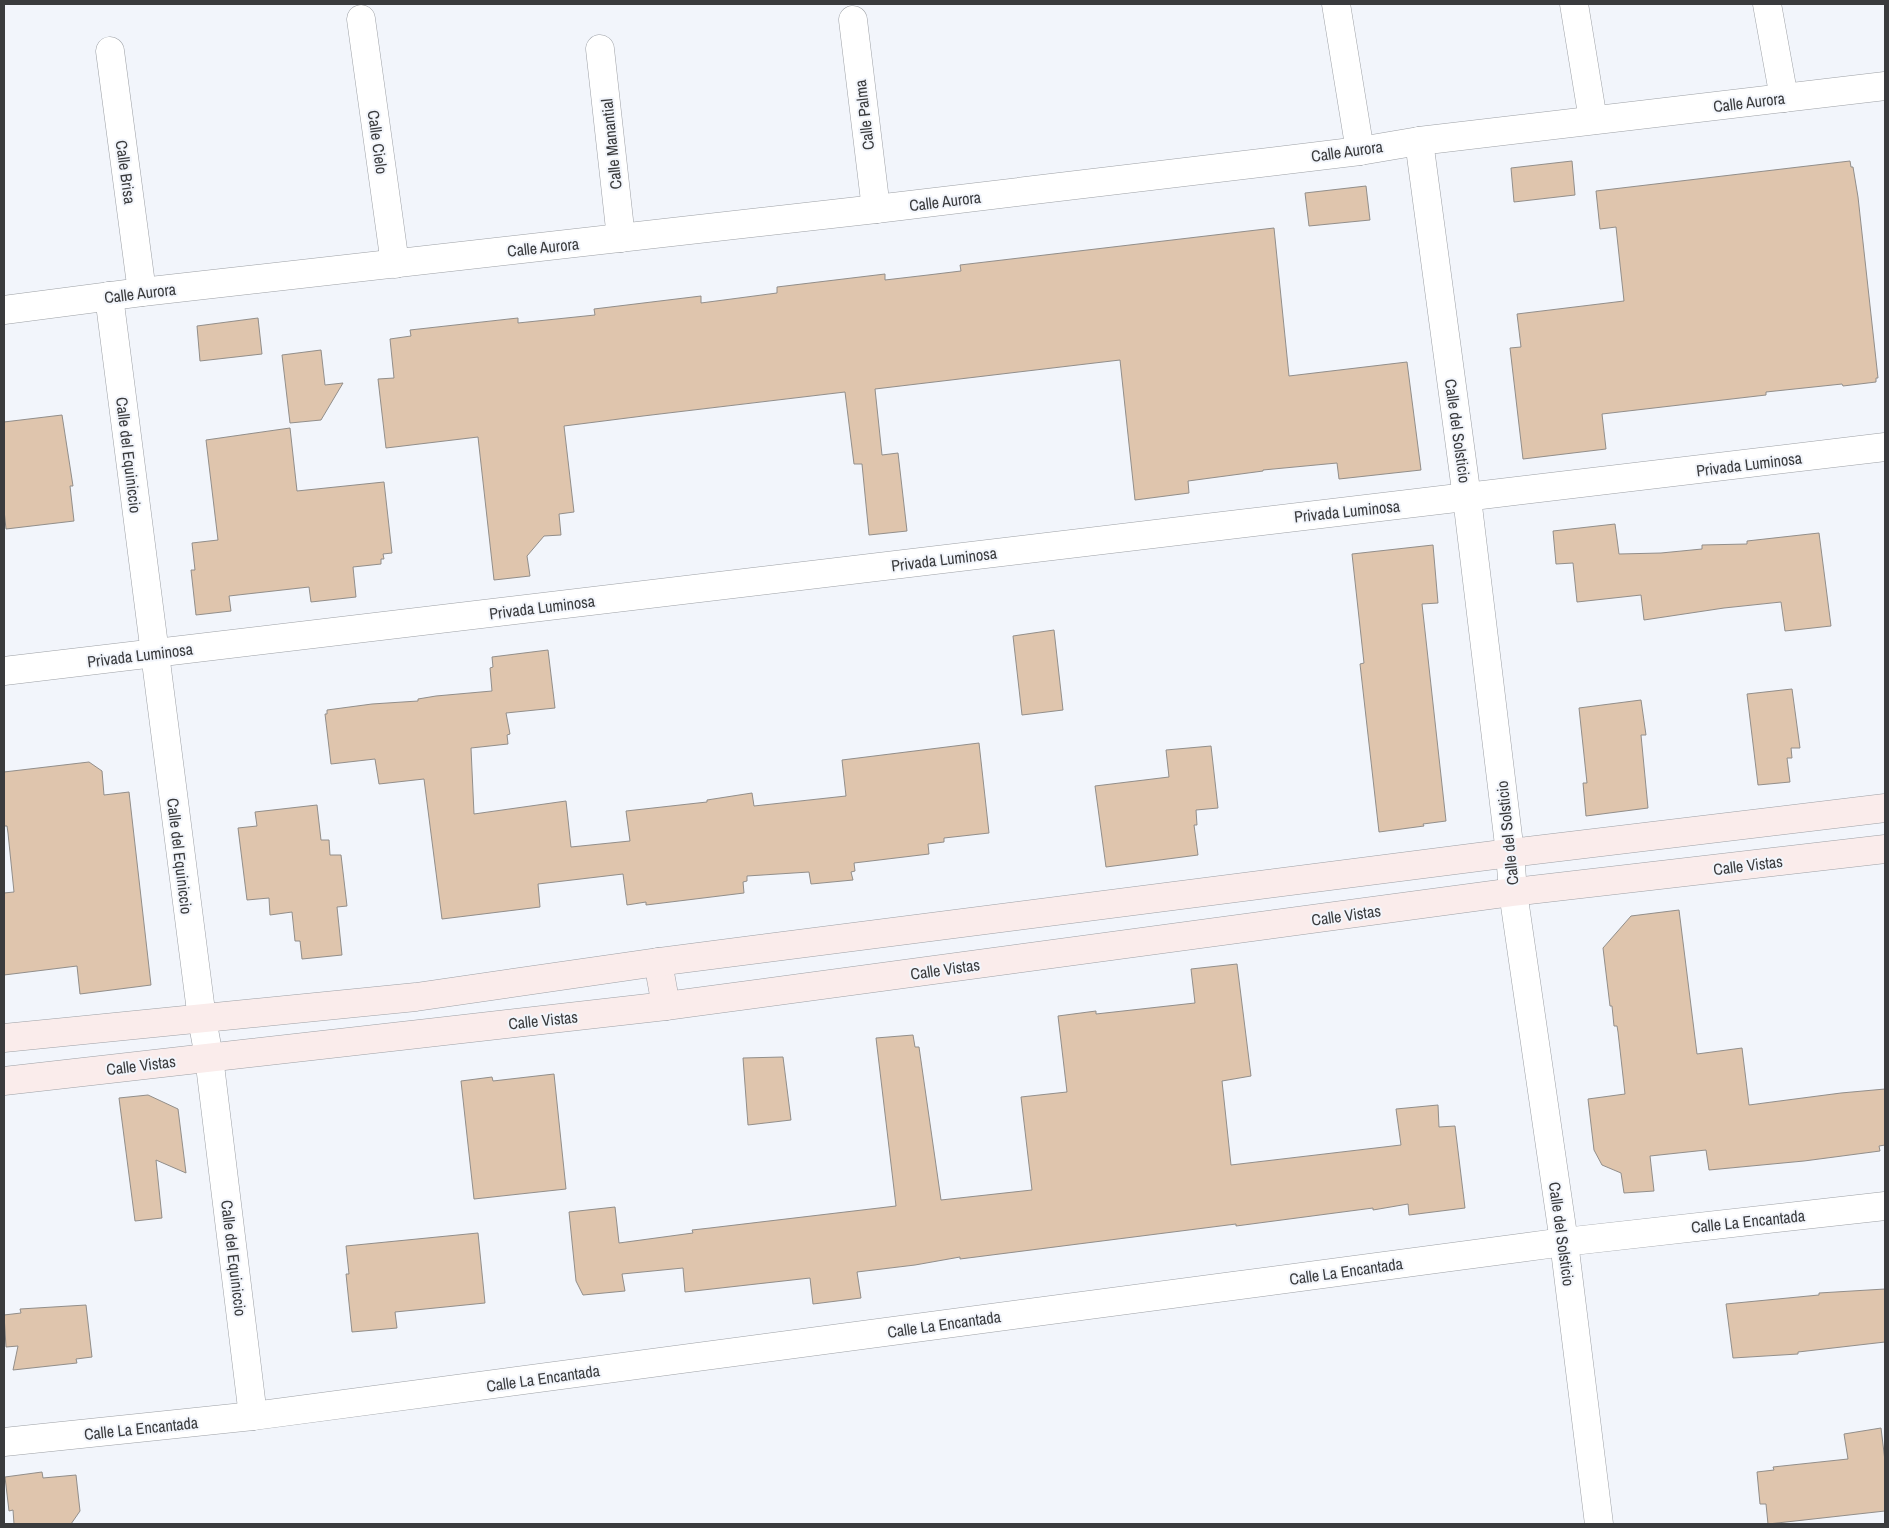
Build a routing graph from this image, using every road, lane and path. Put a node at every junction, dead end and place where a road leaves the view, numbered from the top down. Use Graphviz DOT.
graph roads {
  1 [pos="1336,4"];
  2 [pos="1574,4"];
  3 [pos="1767,4"];
  4 [pos="361,19"];
  5 [pos="853,20"];
  6 [pos="600,49"];
  7 [pos="110,51"];
  8 [pos="1885,86"];
  9 [pos="1784,98"];
  10 [pos="1594,120"];
  11 [pos="1419,141"];
  12 [pos="1360,150"];
  13 [pos="876,209"];
  14 [pos="621,238"];
  15 [pos="395,264"];
  16 [pos="142,292"];
  17 [pos="109,296"];
  18 [pos="4,310"];
  19 [pos="1885,447"];
  20 [pos="1467,498"];
  21 [pos="154,654"];
  22 [pos="4,671"];
  23 [pos="1885,808"];
  24 [pos="1885,849"];
  25 [pos="1510,853"];
  26 [pos="1513,892"];
  27 [pos="1088,908"];
  28 [pos="1095,948"];
  29 [pos="658,962"];
  30 [pos="666,1006"];
  31 [pos="202,1018"];
  32 [pos="4,1038"];
  33 [pos="209,1057"];
  34 [pos="4,1081"];
  35 [pos="1885,1206"];
  36 [pos="1564,1242"];
  37 [pos="253,1416"];
  38 [pos="4,1442"];
  39 [pos="1599,1524"];
  1 -- 12 [label="street"];
  2 -- 10 [label="street"];
  3 -- 9 [label="street"];
  4 -- 15 [label="street, Calle Cielo"];
  5 -- 13 [label="street, Calle Palma"];
  6 -- 14 [label="street, Calle Manantial"];
  7 -- 16 [label="street, Calle Brisa"];
  8 -- 9 [label="street, Calle Aurora"];
  9 -- 10 [label="street, Calle Aurora"];
  10 -- 11 [label="street, Calle Aurora"];
  11 -- 12 [label="street, Calle Aurora"];
  11 -- 20 [label="street, Calle del Solsticio"];
  12 -- 13 [label="street, Calle Aurora"];
  13 -- 14 [label="street, Calle Aurora"];
  14 -- 15 [label="street, Calle Aurora"];
  15 -- 16 [label="street, Calle Aurora"];
  16 -- 17 [label="street, Calle Aurora"];
  17 -- 18 [label="street, Calle Aurora"];
  17 -- 21 [label="street, Calle del Equiniccio"];
  19 -- 20 [label="street, Privada Luminosa"];
  20 -- 21 [label="street, Privada Luminosa"];
  20 -- 25 [label="street, Calle del Solsticio"];
  21 -- 22 [label="street, Privada Luminosa"];
  21 -- 31 [label="street, Calle del Equiniccio"];
  23 -- 25 [label="street"];
  24 -- 26 [label="street, Calle Vistas"];
  25 -- 26 [label="street, Calle del Solsticio"];
  25 -- 27 [label="street"];
  26 -- 28 [label="street, Calle Vistas"];
  26 -- 36 [label="street, Calle del Solsticio"];
  27 -- 28 [label="street"];
  27 -- 29 [label="street"];
  28 -- 30 [label="street, Calle Vistas"];
  29 -- 30 [label="street"];
  29 -- 31 [label="street"];
  30 -- 33 [label="street, Calle Vistas"];
  31 -- 32 [label="street"];
  31 -- 33 [label="street, Calle del Equiniccio"];
  33 -- 34 [label="street, Calle Vistas"];
  33 -- 37 [label="street, Calle del Equiniccio"];
  35 -- 36 [label="street, Calle La Encantada"];
  36 -- 37 [label="street, Calle La Encantada"];
  36 -- 39 [label="street, Calle del Solsticio"];
  37 -- 38 [label="street, Calle La Encantada"];
}
